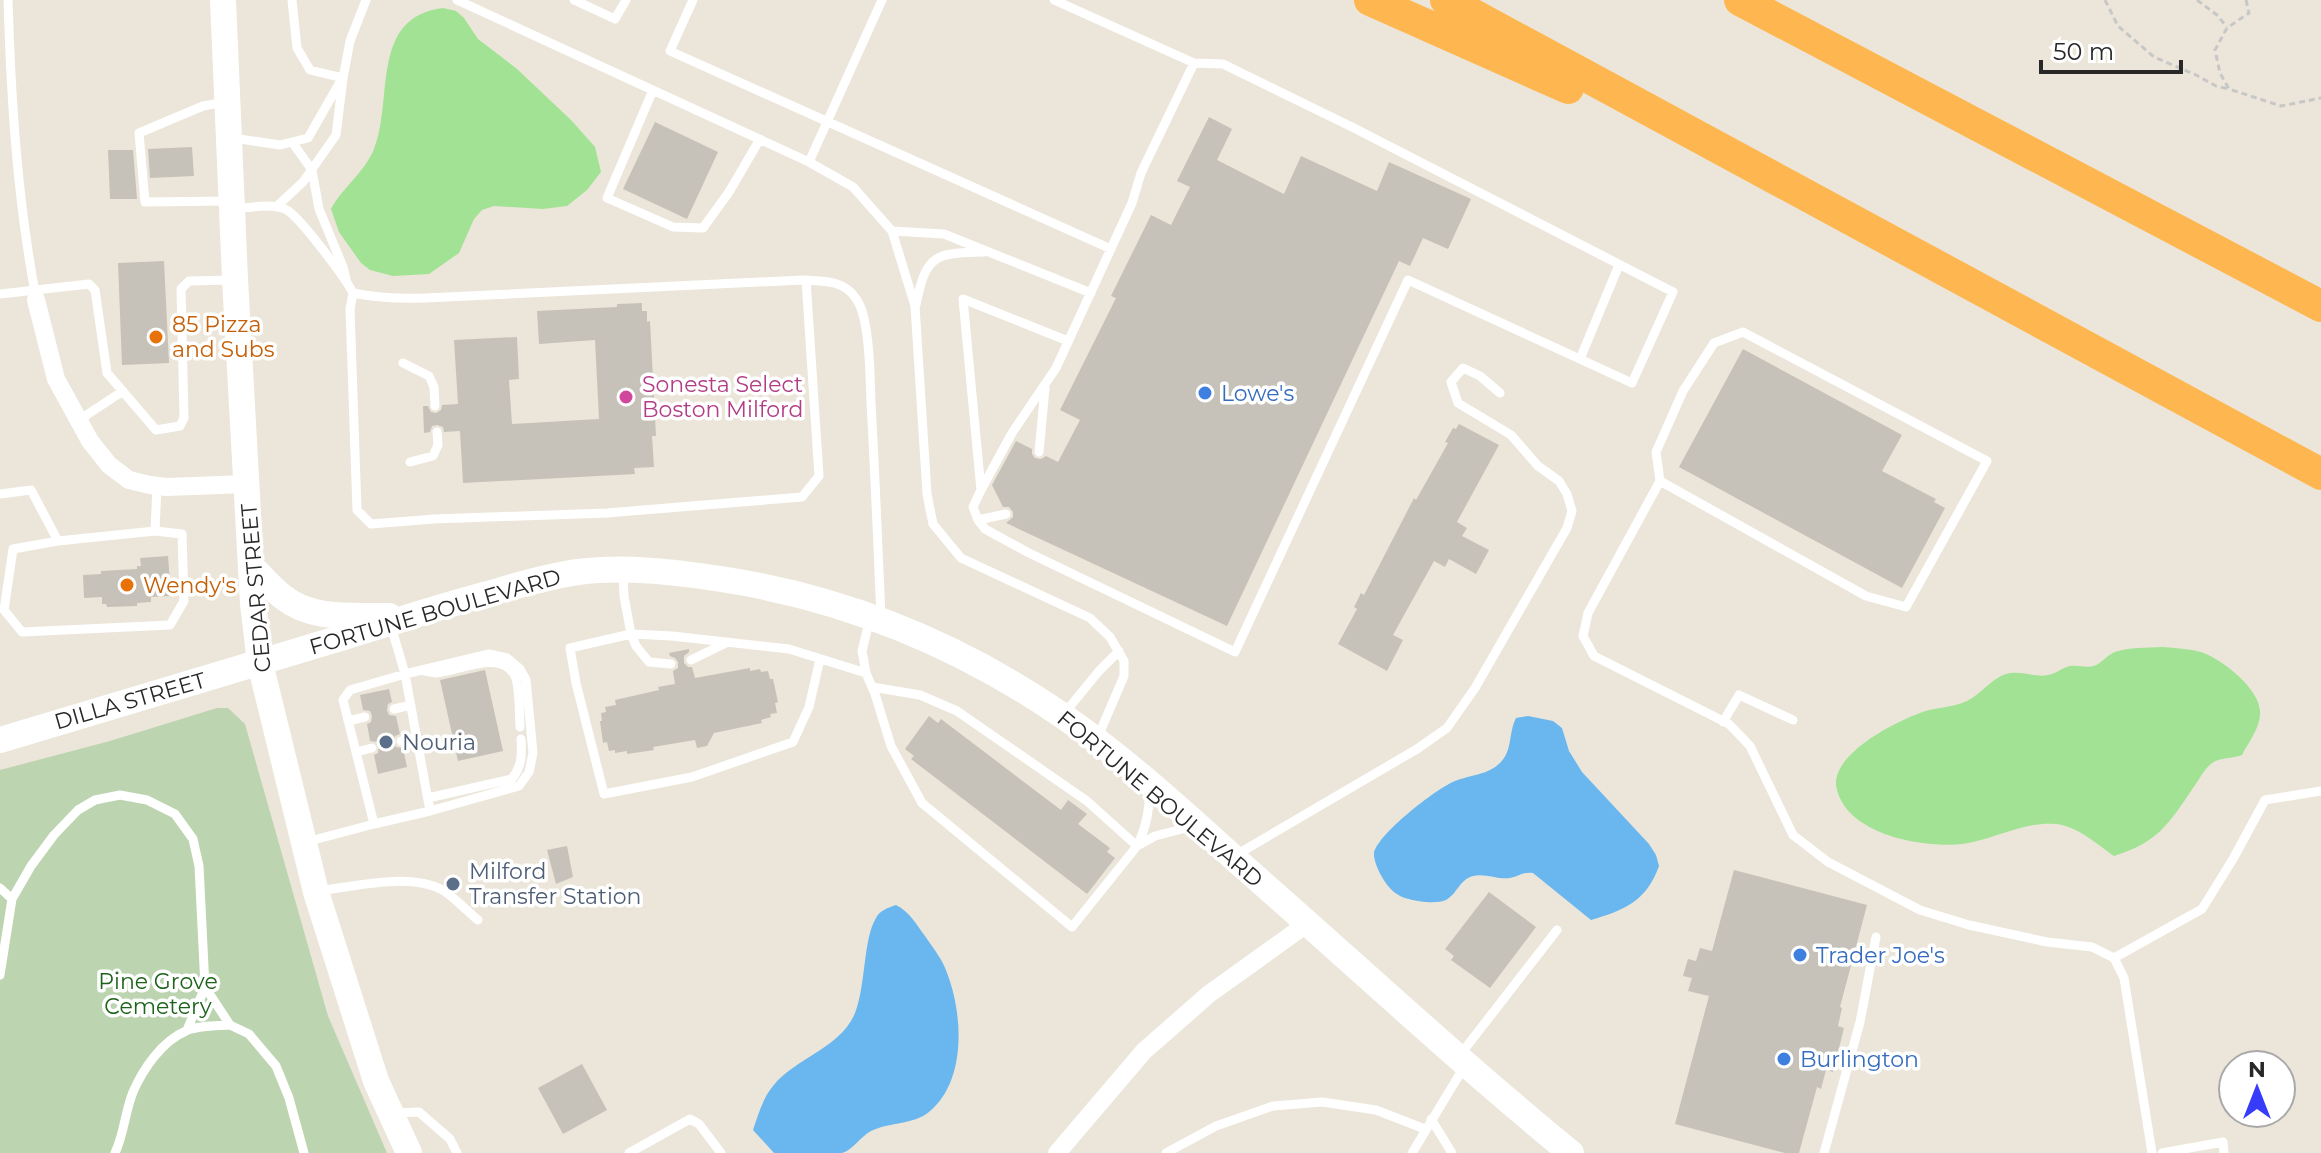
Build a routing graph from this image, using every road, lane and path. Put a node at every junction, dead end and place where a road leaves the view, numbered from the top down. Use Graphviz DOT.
graph roads {
  1 [pos="8,0"];
  2 [pos="223,0"];
  3 [pos="292,0"];
  4 [pos="366,0"];
  5 [pos="457,0"];
  6 [pos="574,0"];
  7 [pos="626,0"];
  8 [pos="693,0"];
  9 [pos="882,0"];
  10 [pos="1054,0"];
  11 [pos="1370,0"];
  12 [pos="1446,0"];
  13 [pos="1740,0"];
  14 [pos="2105,0"];
  15 [pos="2197,0"];
  16 [pos="2246,0"];
  17 [pos="2227,28"];
  18 [pos="1194,63"];
  19 [pos="343,78"];
  20 [pos="2229,89"];
  21 [pos="653,90"];
  22 [pos="2321,98"];
  23 [pos="228,102"];
  24 [pos="827,121"];
  25 [pos="229,137"];
  26 [pos="760,139"];
  27 [pos="292,142"];
  28 [pos="809,162"];
  29 [pos="312,170"];
  30 [pos="1791,187"];
  31 [pos="232,205"];
  32 [pos="276,207"];
  33 [pos="892,231"];
  34 [pos="1111,249"];
  35 [pos="988,252"];
  36 [pos="1619,265"];
  37 [pos="235,279"];
  38 [pos="806,280"];
  39 [pos="346,282"];
  40 [pos="353,293"];
  41 [pos="1091,293"];
  42 [pos="0,294"];
  43 [pos="35,295"];
  44 [pos="915,306"];
  45 [pos="2321,306"];
  46 [pos="1068,341"];
  47 [pos="1580,359"];
  48 [pos="403,363"];
  49 [pos="1045,384"];
  50 [pos="123,391"];
  51 [pos="1500,393"];
  52 [pos="435,406"];
  53 [pos="79,421"];
  54 [pos="437,432"];
  55 [pos="1039,452"];
  56 [pos="410,462"];
  57 [pos="2321,474"];
  58 [pos="1660,481"];
  59 [pos="246,484"];
  60 [pos="157,486"];
  61 [pos="981,490"];
  62 [pos="0,494"];
  63 [pos="1006,514"];
  64 [pos="978,520"];
  65 [pos="155,531"];
  66 [pos="58,541"];
  67 [pos="251,566"];
  68 [pos="623,570"];
  69 [pos="876,618"];
  70 [pos="399,619"];
  71 [pos="631,634"];
  72 [pos="728,642"];
  73 [pos="1119,651"];
  74 [pos="820,659"];
  75 [pos="691,660"];
  76 [pos="260,663"];
  77 [pos="671,664"];
  78 [pos="418,670"];
  79 [pos="866,673"];
  80 [pos="405,674"];
  81 [pos="872,687"];
  82 [pos="411,705"];
  83 [pos="394,709"];
  84 [pos="1062,716"];
  85 [pos="365,717"];
  86 [pos="1793,720"];
  87 [pos="348,721"];
  88 [pos="1723,722"];
  89 [pos="520,727"];
  90 [pos="416,737"];
  91 [pos="521,739"];
  92 [pos="0,740"];
  93 [pos="401,741"];
  94 [pos="1096,742"];
  95 [pos="372,748"];
  96 [pos="356,752"];
  97 [pos="1150,785"];
  98 [pos="2321,791"];
  99 [pos="428,798"];
  100 [pos="430,811"];
  101 [pos="374,824"];
  102 [pos="1197,826"];
  103 [pos="303,843"];
  104 [pos="1137,846"];
  105 [pos="1233,857"];
  106 [pos="0,888"];
  107 [pos="316,892"];
  108 [pos="12,899"];
  109 [pos="478,920"];
  110 [pos="1308,923"];
  111 [pos="1557,930"];
  112 [pos="1876,937"];
  113 [pos="2114,958"];
  114 [pos="0,975"];
  115 [pos="205,987"];
  116 [pos="230,1025"];
  117 [pos="187,1030"];
  118 [pos="1461,1061"];
  119 [pos="391,1114"];
  120 [pos="1431,1119"];
  121 [pos="1425,1129"];
  122 [pos="115,1153"];
  123 [pos="304,1153"];
  124 [pos="409,1153"];
  125 [pos="457,1153"];
  126 [pos="629,1153"];
  127 [pos="721,1153"];
  128 [pos="1057,1153"];
  129 [pos="1166,1153"];
  130 [pos="1412,1153"];
  131 [pos="1452,1153"];
  132 [pos="1571,1153"];
  133 [pos="1824,1153"];
  134 [pos="2152,1153"];
  135 [pos="2162,1153"];
  136 [pos="2224,1153"];
  1 -- 43 [label="lane"];
  2 -- 23 [label="main road, CEDAR STREET"];
  3 -- 19 [label="lane"];
  4 -- 19 [label="lane"];
  5 -- 21 [label="lane"];
  6 -- 7 [label="lane"];
  8 -- 24 [label="lane"];
  9 -- 24 [label="lane"];
  10 -- 18 [label="lane"];
  11 -- 30 [label="highway"];
  12 -- 30 [label="highway"];
  13 -- 45 [label="highway"];
  14 -- 20 [label="path"];
  15 -- 17 [label="path"];
  16 -- 17 [label="path"];
  17 -- 20 [label="path"];
  18 -- 34 [label="lane"];
  18 -- 36 [label="lane"];
  19 -- 27 [label="lane"];
  19 -- 29 [label="lane"];
  20 -- 22 [label="path"];
  21 -- 26 [label="lane"];
  21 -- 26 [label="lane"];
  23 -- 25 [label="main road, CEDAR STREET"];
  23 -- 31 [label="lane"];
  24 -- 28 [label="lane"];
  24 -- 34 [label="lane"];
  25 -- 27 [label="lane"];
  25 -- 31 [label="main road, CEDAR STREET"];
  26 -- 28 [label="lane"];
  27 -- 29 [label="lane"];
  28 -- 33 [label="lane"];
  29 -- 32 [label="lane"];
  29 -- 39 [label="lane"];
  30 -- 57 [label="highway"];
  31 -- 32 [label="lane"];
  31 -- 37 [label="main road, CEDAR STREET"];
  32 -- 39 [label="lane"];
  33 -- 35 [label="lane"];
  33 -- 44 [label="lane"];
  34 -- 41 [label="lane"];
  35 -- 41 [label="lane"];
  35 -- 44 [label="lane"];
  36 -- 47 [label="lane"];
  36 -- 47 [label="lane"];
  37 -- 50 [label="lane"];
  37 -- 59 [label="main road, CEDAR STREET"];
  38 -- 40 [label="lane"];
  38 -- 40 [label="lane"];
  38 -- 69 [label="lane"];
  39 -- 40 [label="lane"];
  41 -- 46 [label="lane"];
  42 -- 43 [label="lane"];
  43 -- 50 [label="lane"];
  43 -- 53 [label="street"];
  44 -- 73 [label="lane"];
  46 -- 49 [label="lane"];
  46 -- 61 [label="lane"];
  47 -- 64 [label="lane"];
  48 -- 52 [label="lane"];
  49 -- 55 [label="lane"];
  49 -- 61 [label="lane"];
  50 -- 53 [label="lane"];
  51 -- 105 [label="lane"];
  53 -- 60 [label="street"];
  54 -- 56 [label="lane"];
  58 -- 58 [label="lane"];
  58 -- 88 [label="lane"];
  59 -- 60 [label="street"];
  59 -- 67 [label="main road, CEDAR STREET"];
  60 -- 65 [label="lane"];
  61 -- 64 [label="lane"];
  62 -- 66 [label="lane"];
  63 -- 64 [label="lane"];
  65 -- 66 [label="lane"];
  65 -- 66 [label="lane"];
  67 -- 70 [label="main road"];
  67 -- 76 [label="main road, CEDAR STREET"];
  68 -- 69 [label="main road, FORTUNE BOULEVARD"];
  68 -- 70 [label="main road, FORTUNE BOULEVARD"];
  68 -- 71 [label="lane"];
  69 -- 79 [label="lane"];
  69 -- 84 [label="main road, FORTUNE BOULEVARD"];
  70 -- 76 [label="main road, FORTUNE BOULEVARD"];
  70 -- 80 [label="lane"];
  71 -- 72 [label="lane"];
  71 -- 74 [label="lane"];
  71 -- 77 [label="lane"];
  72 -- 74 [label="lane"];
  72 -- 75 [label="lane"];
  73 -- 84 [label="lane"];
  73 -- 94 [label="lane"];
  74 -- 79 [label="lane"];
  76 -- 92 [label="main road, DILLA STREET"];
  76 -- 103 [label="main road, CEDAR STREET"];
  78 -- 80 [label="lane"];
  78 -- 89 [label="lane"];
  78 -- 100 [label="lane"];
  79 -- 81 [label="lane"];
  80 -- 82 [label="lane"];
  80 -- 87 [label="lane"];
  81 -- 104 [label="lane"];
  81 -- 104 [label="lane"];
  82 -- 83 [label="lane"];
  82 -- 90 [label="lane"];
  84 -- 94 [label="main road, FORTUNE BOULEVARD"];
  85 -- 87 [label="lane"];
  86 -- 88 [label="lane"];
  87 -- 96 [label="lane"];
  88 -- 113 [label="lane"];
  90 -- 93 [label="lane"];
  90 -- 99 [label="lane"];
  91 -- 99 [label="lane"];
  94 -- 97 [label="main road, FORTUNE BOULEVARD"];
  95 -- 96 [label="lane"];
  96 -- 101 [label="lane"];
  97 -- 102 [label="main road, FORTUNE BOULEVARD"];
  97 -- 104 [label="lane"];
  98 -- 113 [label="lane"];
  99 -- 100 [label="lane"];
  100 -- 101 [label="lane"];
  101 -- 103 [label="lane"];
  102 -- 104 [label="lane"];
  102 -- 105 [label="main road, FORTUNE BOULEVARD"];
  103 -- 107 [label="main road, CEDAR STREET"];
  105 -- 110 [label="main road, FORTUNE BOULEVARD"];
  106 -- 108 [label="lane"];
  107 -- 109 [label="lane"];
  107 -- 119 [label="main road, CEDAR STREET"];
  108 -- 114 [label="lane"];
  108 -- 115 [label="lane"];
  110 -- 118 [label="main road, FORTUNE BOULEVARD"];
  110 -- 128 [label="street"];
  111 -- 118 [label="lane"];
  112 -- 133 [label="lane"];
  113 -- 134 [label="lane"];
  115 -- 116 [label="lane"];
  115 -- 117 [label="lane"];
  116 -- 117 [label="lane"];
  116 -- 123 [label="lane"];
  117 -- 122 [label="lane"];
  118 -- 120 [label="lane"];
  118 -- 132 [label="main road, FORTUNE BOULEVARD"];
  119 -- 124 [label="main road, CEDAR STREET"];
  119 -- 125 [label="lane"];
  120 -- 121 [label="lane"];
  120 -- 131 [label="lane"];
  121 -- 129 [label="lane"];
  121 -- 130 [label="lane"];
  126 -- 127 [label="lane"];
  135 -- 136 [label="lane"];
}
